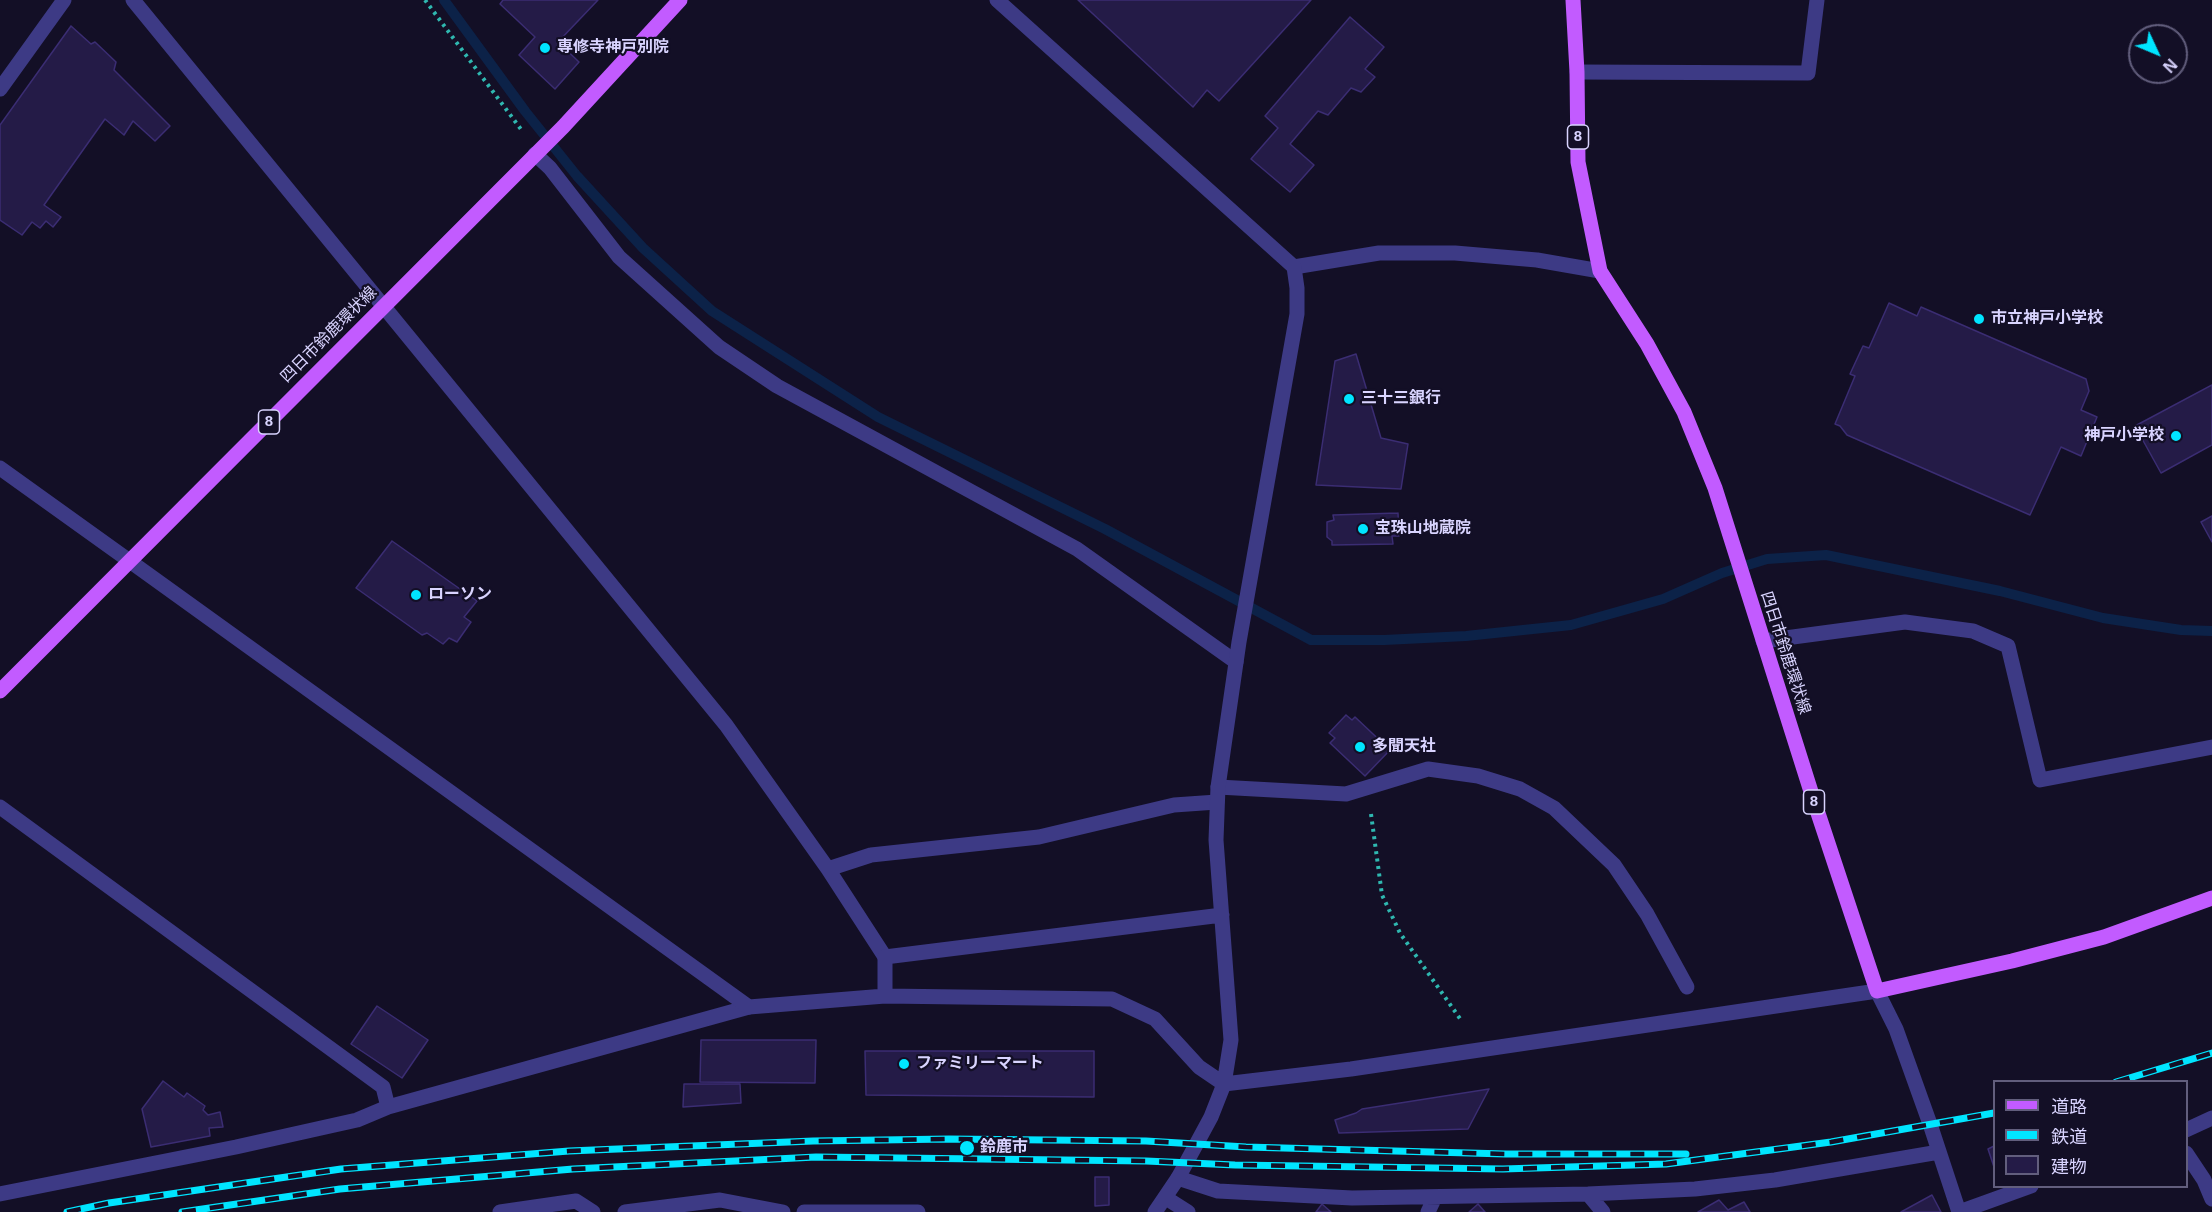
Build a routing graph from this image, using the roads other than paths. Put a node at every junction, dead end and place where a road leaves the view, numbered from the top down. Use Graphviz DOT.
graph roads {
  1 [pos="64,0"];
  2 [pos="133,0"];
  3 [pos="680,0"];
  4 [pos="997,0"];
  5 [pos="1573,0"];
  6 [pos="1817,0"];
  7 [pos="1577,72"];
  8 [pos="0,89"];
  9 [pos="536,153"];
  10 [pos="1294,267"];
  11 [pos="1600,271"];
  12 [pos="383,306"];
  13 [pos="0,468"];
  14 [pos="131,562"];
  15 [pos="1762,641"];
  16 [pos="1236,662"];
  17 [pos="0,691"];
  18 [pos="2212,747"];
  19 [pos="1217,794"];
  20 [pos="0,807"];
  21 [pos="828,869"];
  22 [pos="2212,898"];
  23 [pos="1222,915"];
  24 [pos="885,957"];
  25 [pos="1687,987"];
  26 [pos="1877,991"];
  27 [pos="885,996"];
  28 [pos="749,1007"];
  29 [pos="1224,1084"];
  30 [pos="388,1107"];
  31 [pos="2212,1118"];
  32 [pos="2188,1130"];
  33 [pos="1939,1152"];
  34 [pos="2188,1156"];
  35 [pos="1178,1178"];
  36 [pos="2025,1188"];
  37 [pos="0,1194"];
  38 [pos="1588,1194"];
  39 [pos="1435,1197"];
  40 [pos="1166,1198"];
  41 [pos="2212,1199"];
  42 [pos="647,1210"];
  43 [pos="500,1212"];
  44 [pos="593,1212"];
  45 [pos="625,1212"];
  46 [pos="783,1212"];
  47 [pos="804,1212"];
  48 [pos="918,1212"];
  49 [pos="1155,1212"];
  50 [pos="1188,1212"];
  51 [pos="1428,1212"];
  52 [pos="1603,1212"];
  1 -- 8 [label="street"];
  2 -- 12 [label="street"];
  3 -- 9 [label="main road, 四日市鈴鹿環状線 / 8"];
  4 -- 10 [label="street"];
  5 -- 7 [label="main road, 四日市鈴鹿環状線 / 8"];
  6 -- 7 [label="street"];
  7 -- 11 [label="main road, 四日市鈴鹿環状線 / 8"];
  9 -- 12 [label="main road, 四日市鈴鹿環状線 / 8"];
  9 -- 16 [label="street"];
  10 -- 11 [label="street"];
  10 -- 16 [label="street"];
  11 -- 15 [label="main road, 四日市鈴鹿環状線 / 8"];
  12 -- 14 [label="main road, 四日市鈴鹿環状線 / 8"];
  12 -- 21 [label="street"];
  13 -- 14 [label="street"];
  14 -- 17 [label="main road, 四日市鈴鹿環状線 / 8"];
  14 -- 28 [label="street"];
  15 -- 18 [label="street"];
  15 -- 26 [label="main road, 四日市鈴鹿環状線 / 8"];
  16 -- 19 [label="street"];
  19 -- 21 [label="street"];
  19 -- 23 [label="street"];
  19 -- 25 [label="street"];
  20 -- 30 [label="street"];
  21 -- 24 [label="street"];
  22 -- 26 [label="main road"];
  23 -- 24 [label="street"];
  23 -- 29 [label="street"];
  24 -- 27 [label="street"];
  26 -- 29 [label="street"];
  26 -- 33 [label="street"];
  27 -- 28 [label="street"];
  27 -- 29 [label="street"];
  28 -- 30 [label="street"];
  29 -- 35 [label="street"];
  30 -- 37 [label="street"];
  31 -- 32 [label="street"];
  33 -- 36 [label="street"];
  33 -- 38 [label="street"];
  34 -- 41 [label="street"];
  35 -- 39 [label="street"];
  35 -- 40 [label="street"];
  38 -- 39 [label="street"];
  38 -- 52 [label="street"];
  39 -- 51 [label="street"];
  40 -- 49 [label="street"];
  40 -- 50 [label="street"];
  42 -- 45 [label="street"];
  42 -- 46 [label="street"];
  43 -- 44 [label="street"];
  47 -- 48 [label="street"];
}
